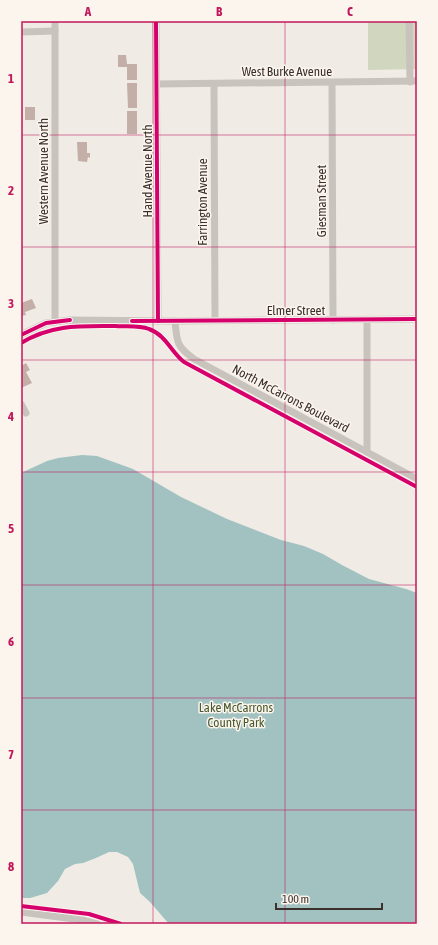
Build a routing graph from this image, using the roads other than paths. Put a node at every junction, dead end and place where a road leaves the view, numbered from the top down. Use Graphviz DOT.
graph roads {
  1 [pos="55,21"];
  2 [pos="156,21"];
  3 [pos="409,21"];
  4 [pos="55,31"];
  5 [pos="21,32"];
  6 [pos="413,82"];
  7 [pos="332,83"];
  8 [pos="157,84"];
  9 [pos="214,84"];
  10 [pos="417,319"];
  11 [pos="215,320"];
  12 [pos="333,320"];
  13 [pos="367,320"];
  14 [pos="55,321"];
  15 [pos="158,321"];
  16 [pos="175,321"];
  17 [pos="21,335"];
  18 [pos="21,404"];
  19 [pos="26,414"];
  20 [pos="367,452"];
  21 [pos="417,479"];
  22 [pos="21,912"];
  23 [pos="62,921"];
  24 [pos="97,924"];
  1 -- 4 [label="street, Western Avenue North"];
  2 -- 8 [label="street, Hand Avenue North"];
  3 -- 6 [label="street"];
  4 -- 5 [label="street"];
  4 -- 14 [label="street, Western Avenue North"];
  6 -- 7 [label="street, West Burke Avenue"];
  7 -- 9 [label="street, West Burke Avenue"];
  7 -- 12 [label="street, Giesman Street"];
  8 -- 9 [label="street, West Burke Avenue"];
  8 -- 15 [label="street, Hand Avenue North"];
  9 -- 11 [label="street, Farrington Avenue"];
  10 -- 13 [label="street, Elmer Street"];
  11 -- 12 [label="street, Elmer Street"];
  11 -- 16 [label="street, Elmer Street"];
  12 -- 13 [label="street, Elmer Street"];
  13 -- 20 [label="street"];
  14 -- 15 [label="street"];
  14 -- 17 [label="street"];
  15 -- 16 [label="street, Elmer Street"];
  16 -- 20 [label="street, North McCarrons Boulevard"];
  18 -- 19 [label="street"];
  20 -- 21 [label="street, North McCarrons Boulevard"];
  22 -- 23 [label="street"];
  23 -- 24 [label="street"];
}
